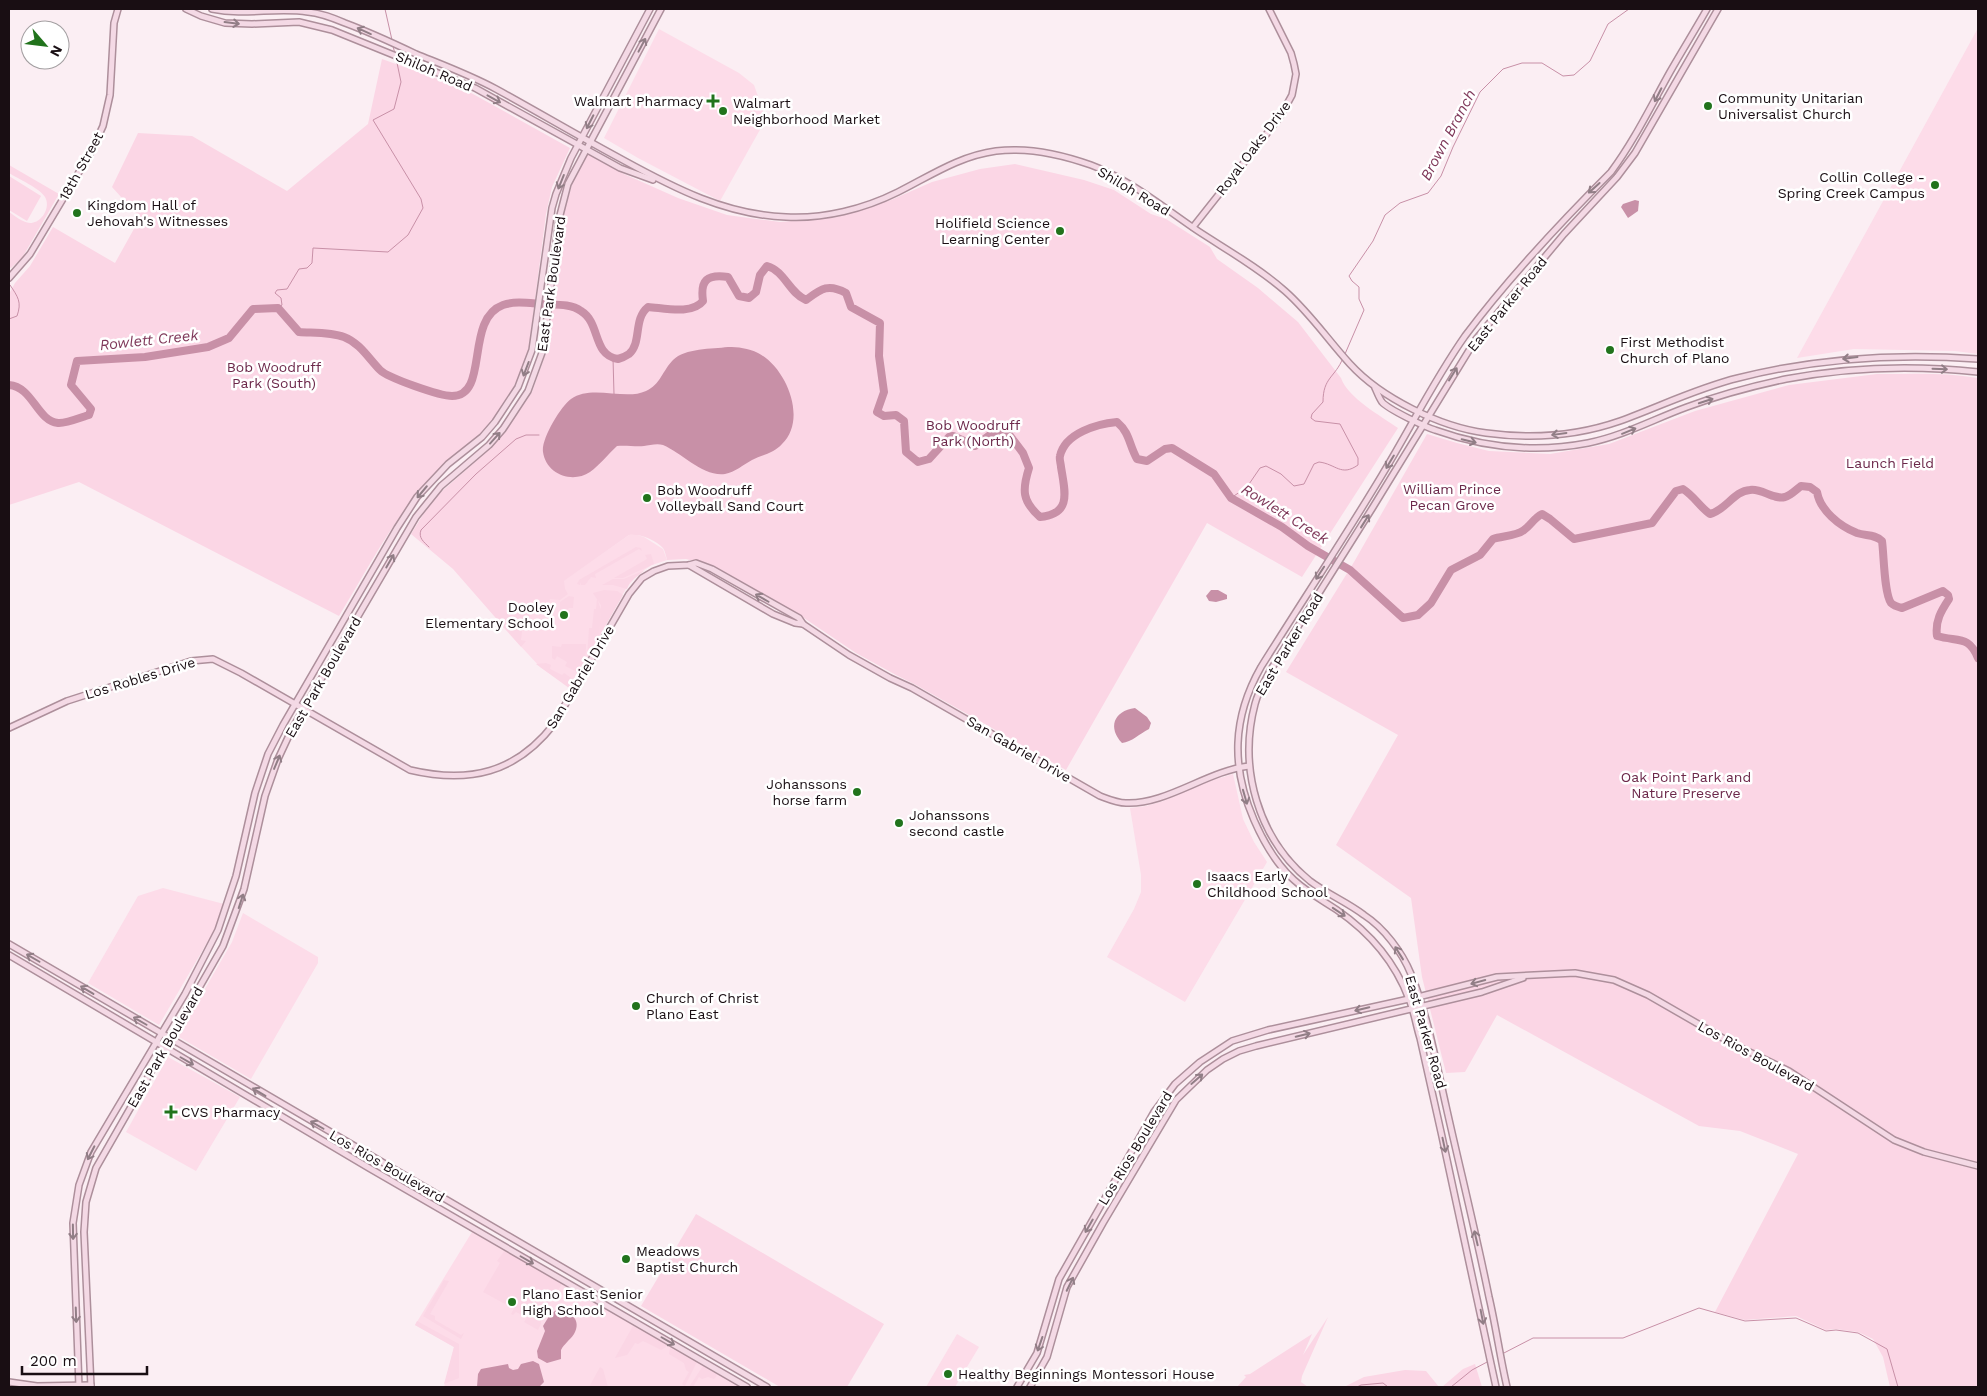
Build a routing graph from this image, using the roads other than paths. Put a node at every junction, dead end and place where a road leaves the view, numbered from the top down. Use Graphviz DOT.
graph roads {
  1 [pos="118,9"];
  2 [pos="186,9"];
  3 [pos="212,9"];
  4 [pos="650,9"];
  5 [pos="661,9"];
  6 [pos="1269,9"];
  7 [pos="1707,9"];
  8 [pos="1718,9"];
  9 [pos="1692,33"];
  10 [pos="1701,39"];
  11 [pos="1680,54"];
  12 [pos="1689,59"];
  13 [pos="1670,72"];
  14 [pos="1678,78"];
  15 [pos="1647,116"];
  16 [pos="1654,119"];
  17 [pos="582,138"];
  18 [pos="589,142"];
  19 [pos="578,145"];
  20 [pos="585,149"];
  21 [pos="1626,151"];
  22 [pos="1633,156"];
  23 [pos="1610,172"];
  24 [pos="1617,177"];
  25 [pos="668,185"];
  26 [pos="1570,213"];
  27 [pos="1576,220"];
  28 [pos="1193,227"];
  29 [pos="9,278"];
  30 [pos="1495,299"];
  31 [pos="1502,306"];
  32 [pos="1978,358"];
  33 [pos="1784,368"];
  34 [pos="1978,372"];
  35 [pos="1787,379"];
  36 [pos="1375,388"];
  37 [pos="1656,406"];
  38 [pos="1419,412"];
  39 [pos="1429,416"];
  40 [pos="1661,418"];
  41 [pos="1414,421"];
  42 [pos="1423,426"];
  43 [pos="1261,667"];
  44 [pos="1270,671"];
  45 [pos="295,704"];
  46 [pos="304,709"];
  47 [pos="1242,712"];
  48 [pos="1252,714"];
  49 [pos="9,728"];
  50 [pos="1248,766"];
  51 [pos="1238,767"];
  52 [pos="213,942"];
  53 [pos="9,944"];
  54 [pos="223,946"];
  55 [pos="9,955"];
  56 [pos="1526,977"];
  57 [pos="1418,997"];
  58 [pos="1409,999"];
  59 [pos="104,1000"];
  60 [pos="1421,1006"];
  61 [pos="98,1008"];
  62 [pos="1412,1008"];
  63 [pos="161,1033"];
  64 [pos="170,1038"];
  65 [pos="156,1042"];
  66 [pos="165,1048"];
  67 [pos="231,1074"];
  68 [pos="226,1083"];
  69 [pos="115,1113"];
  70 [pos="124,1117"];
  71 [pos="1978,1166"];
  72 [pos="1465,1190"];
  73 [pos="1454,1192"];
  74 [pos="503,1246"];
  75 [pos="530,1250"];
  76 [pos="567,1270"];
  77 [pos="562,1280"];
  78 [pos="9,1382"];
  79 [pos="79,1386"];
  80 [pos="91,1386"];
  81 [pos="747,1387"];
  82 [pos="767,1387"];
  83 [pos="1017,1387"];
  84 [pos="1030,1387"];
  85 [pos="1496,1387"];
  86 [pos="1507,1387"];
  1 -- 29 [label="main road, 18th Street"];
  2 -- 19 [label="main road, Shiloh Road, one-way"];
  17 -- 3 [label="main road, Shiloh Road, one-way"];
  4 -- 17 [label="main road, East Park Boulevard, one-way"];
  18 -- 5 [label="main road, East Park Boulevard, one-way"];
  6 -- 28 [label="main road, Royal Oaks Drive"];
  7 -- 9 [label="main road, East Parker Road"];
  8 -- 10 [label="main road, East Parker Road"];
  9 -- 10 [label="main road"];
  9 -- 11 [label="main road, East Parker Road"];
  10 -- 12 [label="main road, East Parker Road"];
  11 -- 12 [label="main road"];
  11 -- 13 [label="main road, East Parker Road"];
  12 -- 14 [label="main road, East Parker Road"];
  13 -- 14 [label="main road"];
  13 -- 15 [label="main road, East Parker Road, one-way"];
  14 -- 16 [label="main road, East Parker Road"];
  15 -- 16 [label="main road"];
  15 -- 21 [label="main road, East Parker Road"];
  16 -- 22 [label="main road, East Parker Road"];
  17 -- 18 [label="main road, Shiloh Road"];
  17 -- 19 [label="main road, East Park Boulevard"];
  18 -- 20 [label="main road, East Park Boulevard"];
  18 -- 25 [label="main road, Shiloh Road"];
  19 -- 20 [label="main road, Shiloh Road"];
  19 -- 45 [label="main road, East Park Boulevard, one-way"];
  20 -- 25 [label="main road, Shiloh Road"];
  46 -- 20 [label="main road, East Park Boulevard, one-way"];
  21 -- 22 [label="main road"];
  21 -- 23 [label="main road, East Parker Road"];
  22 -- 24 [label="main road, East Parker Road"];
  23 -- 24 [label="main road"];
  23 -- 26 [label="main road, East Parker Road, one-way"];
  24 -- 27 [label="main road, East Parker Road"];
  25 -- 28 [label="main road, Shiloh Road"];
  26 -- 27 [label="main road"];
  26 -- 30 [label="main road, East Parker Road"];
  27 -- 31 [label="main road, East Parker Road"];
  28 -- 36 [label="main road, Shiloh Road"];
  30 -- 31 [label="main road"];
  30 -- 38 [label="main road, East Parker Road"];
  39 -- 31 [label="main road, East Parker Road, one-way"];
  32 -- 33 [label="main road, Shiloh Road, one-way"];
  33 -- 35 [label="main road"];
  33 -- 37 [label="main road, Shiloh Road"];
  35 -- 34 [label="main road, Shiloh Road, one-way"];
  40 -- 35 [label="main road, Shiloh Road, one-way"];
  36 -- 38 [label="main road, Shiloh Road"];
  36 -- 41 [label="main road, Shiloh Road"];
  37 -- 39 [label="main road, Shiloh Road, one-way"];
  37 -- 40 [label="main road"];
  38 -- 39 [label="main road, Shiloh Road"];
  38 -- 41 [label="main road, East Parker Road"];
  39 -- 42 [label="main road, East Parker Road"];
  42 -- 40 [label="main road, Shiloh Road, one-way"];
  41 -- 42 [label="main road, Shiloh Road"];
  41 -- 43 [label="main road, East Parker Road, one-way"];
  44 -- 42 [label="main road, East Parker Road, one-way"];
  43 -- 44 [label="main road"];
  43 -- 47 [label="main road, East Parker Road"];
  44 -- 48 [label="main road, East Parker Road"];
  45 -- 46 [label="main road, San Gabriel Drive"];
  45 -- 49 [label="main road, Los Robles Drive"];
  45 -- 52 [label="main road, East Park Boulevard"];
  46 -- 51 [label="main road, San Gabriel Drive"];
  54 -- 46 [label="main road, East Park Boulevard, one-way"];
  47 -- 48 [label="main road"];
  47 -- 51 [label="main road, East Parker Road"];
  48 -- 50 [label="main road, East Parker Road"];
  50 -- 51 [label="main road, San Gabriel Drive"];
  57 -- 50 [label="main road, East Parker Road, one-way"];
  51 -- 58 [label="main road, East Parker Road, one-way"];
  52 -- 54 [label="main road"];
  52 -- 63 [label="main road, East Park Boulevard"];
  59 -- 53 [label="main road, Los Rios Boulevard, one-way"];
  54 -- 64 [label="main road, East Park Boulevard"];
  55 -- 61 [label="main road, Los Rios Boulevard"];
  56 -- 57 [label="main road, Los Rios Boulevard, one-way"];
  56 -- 60 [label="main road, Los Rios Boulevard"];
  56 -- 71 [label="main road, Los Rios Boulevard"];
  57 -- 58 [label="main road, Los Rios Boulevard"];
  57 -- 60 [label="main road, East Parker Road"];
  58 -- 62 [label="main road, East Parker Road"];
  58 -- 83 [label="main road, Los Rios Boulevard, one-way"];
  59 -- 61 [label="main road"];
  63 -- 59 [label="main road, Los Rios Boulevard, one-way"];
  60 -- 62 [label="main road, Los Rios Boulevard"];
  60 -- 72 [label="main road, East Parker Road"];
  61 -- 65 [label="main road, Los Rios Boulevard"];
  62 -- 73 [label="main road, East Parker Road, one-way"];
  84 -- 62 [label="main road, Los Rios Boulevard, one-way"];
  63 -- 64 [label="main road, Los Rios Boulevard"];
  63 -- 65 [label="main road, East Park Boulevard"];
  64 -- 66 [label="main road, East Park Boulevard"];
  64 -- 67 [label="main road, Los Rios Boulevard"];
  65 -- 66 [label="main road, Los Rios Boulevard"];
  65 -- 69 [label="main road, East Park Boulevard"];
  66 -- 68 [label="main road, Los Rios Boulevard, one-way"];
  66 -- 70 [label="main road, East Park Boulevard"];
  67 -- 68 [label="main road"];
  75 -- 67 [label="main road, Los Rios Boulevard, one-way"];
  68 -- 74 [label="main road, Los Rios Boulevard"];
  69 -- 70 [label="main road"];
  69 -- 79 [label="main road, East Park Boulevard, one-way"];
  70 -- 80 [label="main road, East Park Boulevard"];
  72 -- 73 [label="main road"];
  86 -- 72 [label="main road, East Parker Road, one-way"];
  73 -- 85 [label="main road, East Parker Road, one-way"];
  74 -- 75 [label="main road"];
  74 -- 77 [label="main road, Los Rios Boulevard, one-way"];
  75 -- 76 [label="main road, Los Rios Boulevard"];
  76 -- 77 [label="main road"];
  76 -- 82 [label="main road, Los Rios Boulevard"];
  77 -- 81 [label="main road, Los Rios Boulevard, one-way"];
  78 -- 79 [label="main road"];
  79 -- 80 [label="main road"];
}
